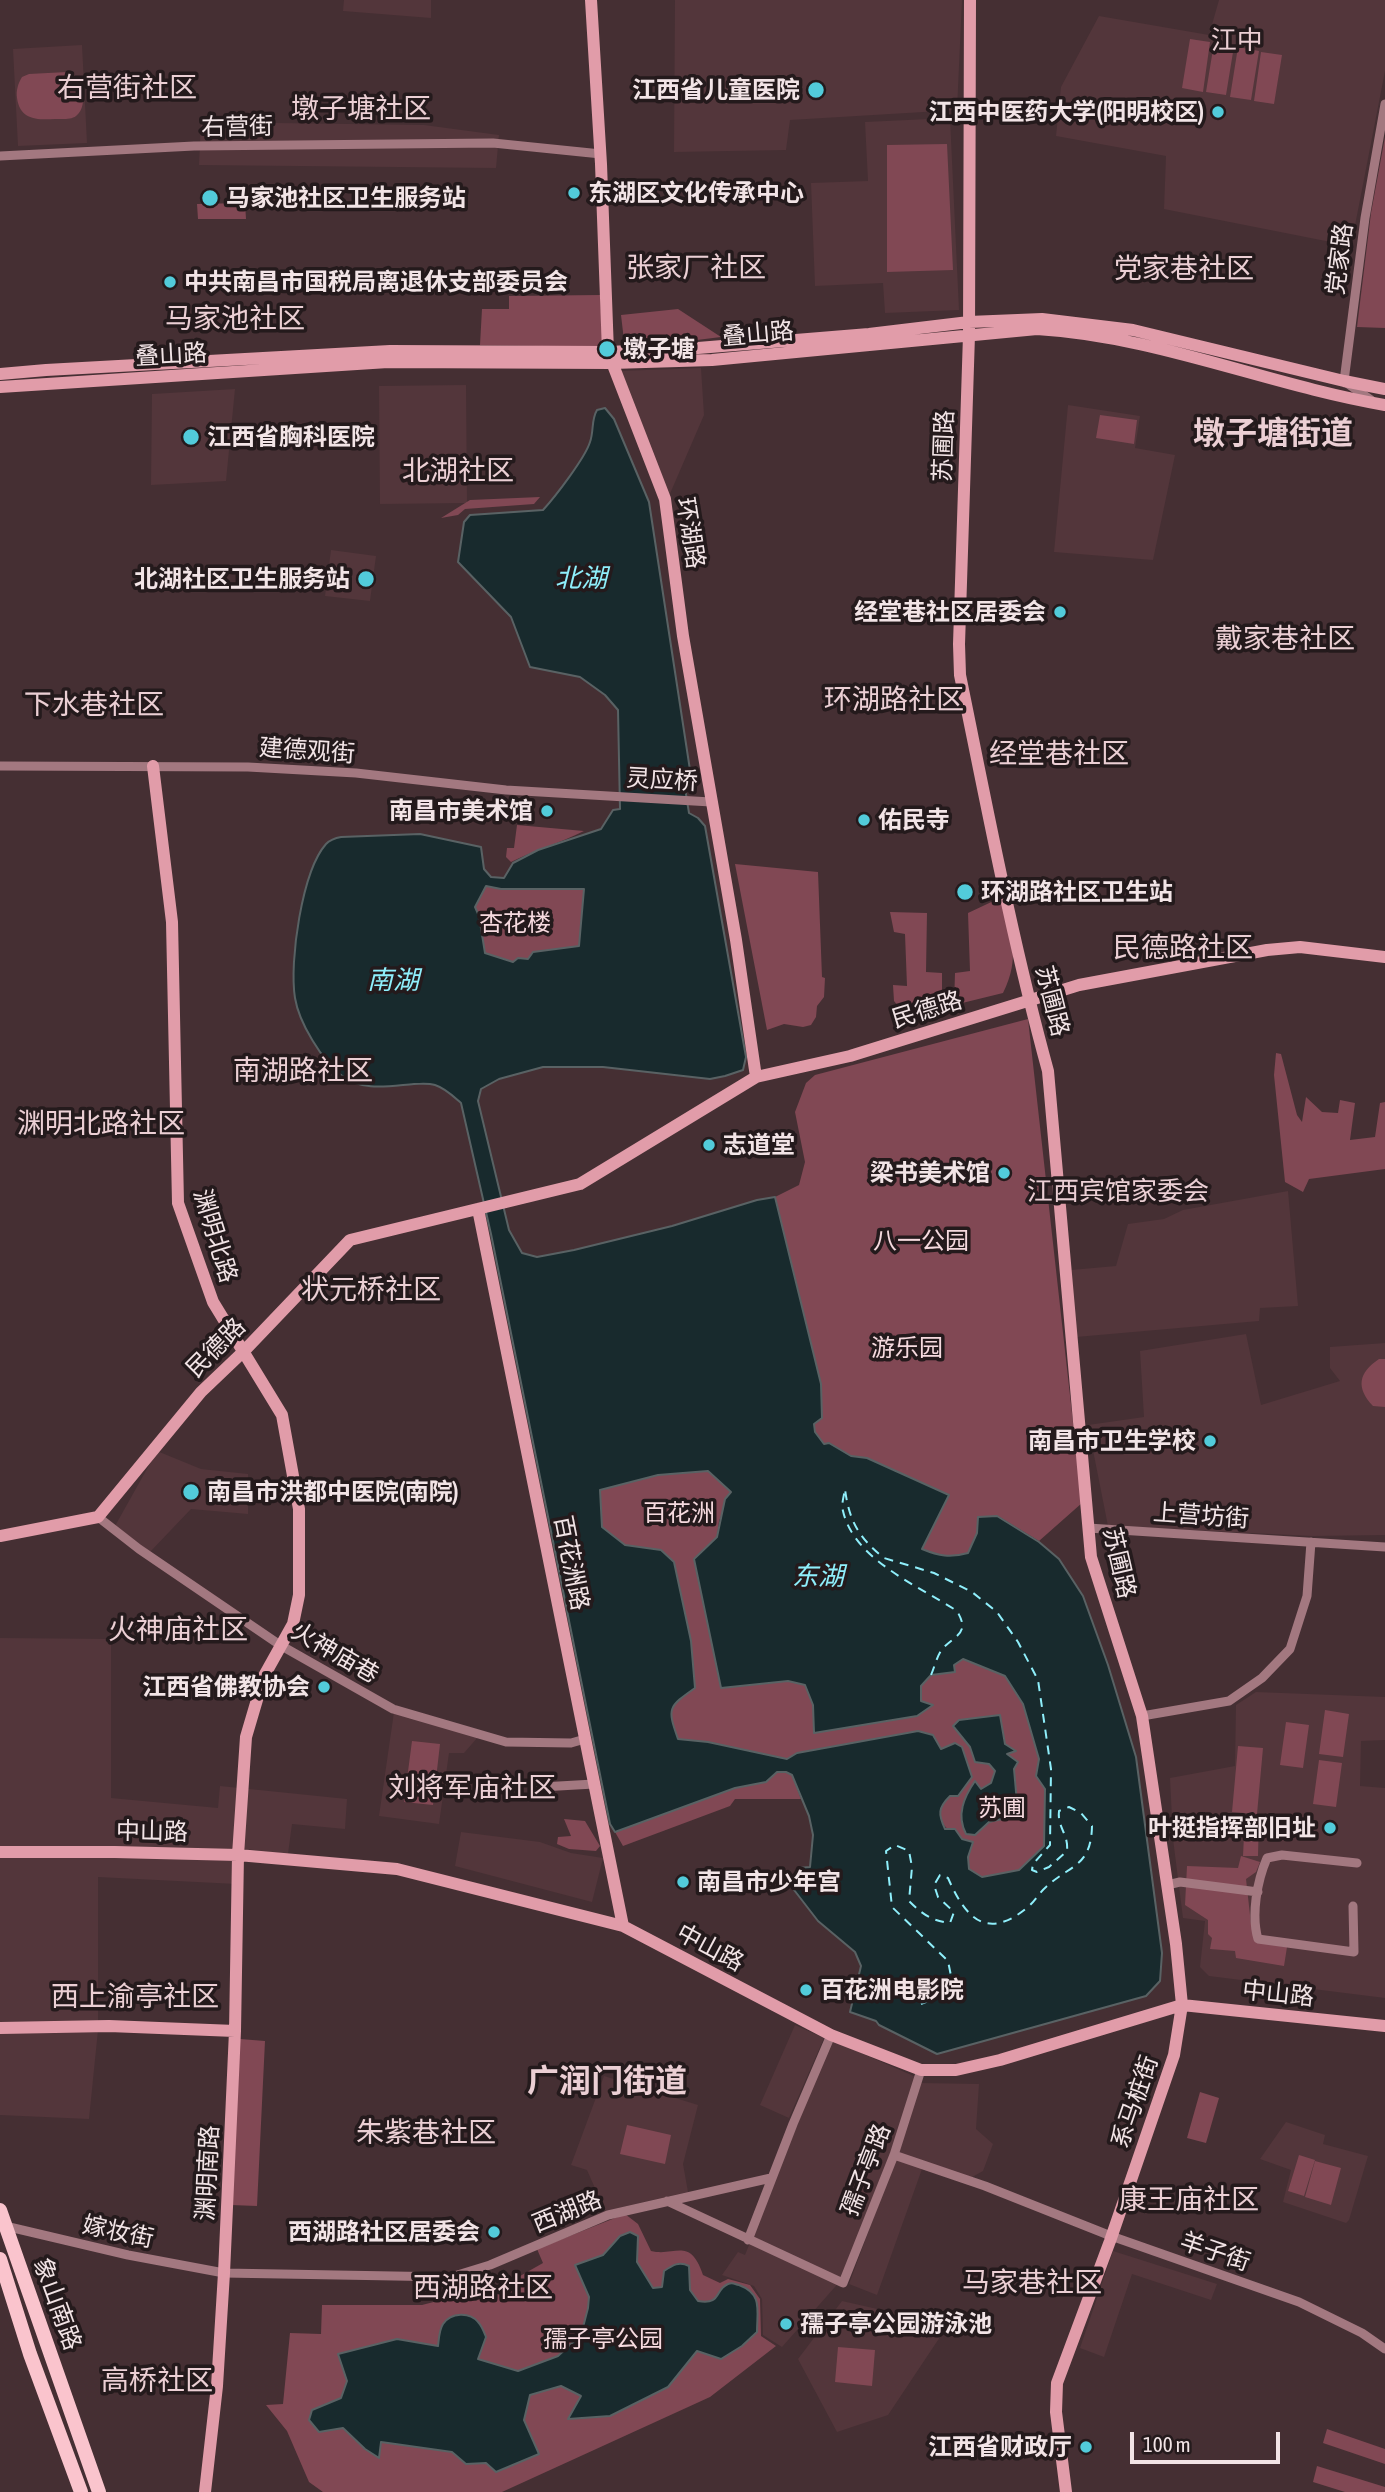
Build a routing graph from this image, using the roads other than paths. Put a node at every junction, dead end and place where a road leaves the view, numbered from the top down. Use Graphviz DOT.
graph roads {
  1 [pos="591,0"];
  2 [pos="970,0"];
  3 [pos="1385,104"];
  4 [pos="601,154"];
  5 [pos="0,156"];
  6 [pos="969,329"];
  7 [pos="610,358"];
  8 [pos="0,374"];
  9 [pos="1344,381"];
  10 [pos="0,387"];
  11 [pos="1385,389"];
  12 [pos="1380,404"];
  13 [pos="0,766"];
  14 [pos="153,766"];
  15 [pos="610,796"];
  16 [pos="711,802"];
  17 [pos="1385,957"];
  18 [pos="1029,1000"];
  19 [pos="756,1077"];
  20 [pos="478,1209"];
  21 [pos="244,1351"];
  22 [pos="98,1517"];
  23 [pos="1088,1528"];
  24 [pos="0,1536"];
  25 [pos="1311,1542"];
  26 [pos="1385,1547"];
  27 [pos="280,1644"];
  28 [pos="1142,1716"];
  29 [pos="585,1740"];
  30 [pos="594,1784"];
  31 [pos="541,1787"];
  32 [pos="0,1852"];
  33 [pos="238,1855"];
  34 [pos="1357,1863"];
  35 [pos="1167,1885"];
  36 [pos="1258,1892"];
  37 [pos="1353,1906"];
  38 [pos="623,1926"];
  39 [pos="1182,2005"];
  40 [pos="1385,2026"];
  41 [pos="0,2028"];
  42 [pos="235,2031"];
  43 [pos="831,2035"];
  44 [pos="922,2070"];
  45 [pos="788,2122"];
  46 [pos="894,2155"];
  47 [pos="767,2179"];
  48 [pos="667,2201"];
  49 [pos="0,2210"];
  50 [pos="5,2226"];
  51 [pos="1111,2236"];
  52 [pos="748,2240"];
  53 [pos="0,2259"];
  54 [pos="224,2273"];
  55 [pos="1385,2349"];
  56 [pos="81,2492"];
  57 [pos="99,2492"];
  58 [pos="205,2492"];
  59 [pos="1066,2492"];
  1 -- 4 [label="main road, 环湖路"];
  2 -- 6 [label="main road, 苏圃路"];
  3 -- 9 [label="street, 党家路"];
  4 -- 5 [label="street, 右营街"];
  4 -- 7 [label="main road, 环湖路"];
  6 -- 7 [label="main road, 叠山路"];
  6 -- 9 [label="main road, 叠山路"];
  6 -- 12 [label="main road, 叠山路"];
  6 -- 18 [label="main road, 苏圃路"];
  7 -- 8 [label="main road, 叠山路"];
  7 -- 10 [label="main road, 叠山路"];
  7 -- 16 [label="main road, 环湖路"];
  9 -- 11 [label="main road, 叠山路"];
  9 -- 12 [label="street"];
  13 -- 14 [label="street, 建德观街"];
  14 -- 15 [label="street, 建德观街"];
  14 -- 21 [label="main road, 渊明北路"];
  15 -- 16 [label="street, 灵应桥"];
  16 -- 19 [label="main road, 环湖路"];
  17 -- 18 [label="main road, 民德路"];
  18 -- 19 [label="main road, 民德路"];
  18 -- 23 [label="main road, 苏圃路"];
  19 -- 20 [label="main road, 民德路"];
  20 -- 21 [label="main road, 民德路"];
  20 -- 29 [label="main road, 百花洲路"];
  21 -- 22 [label="main road, 民德路"];
  21 -- 27 [label="main road, 渊明北路"];
  22 -- 24 [label="main road"];
  22 -- 27 [label="street, 火神庙巷"];
  23 -- 25 [label="street, 上营坊街"];
  23 -- 28 [label="main road, 苏圃路"];
  25 -- 26 [label="street, 上营坊街"];
  25 -- 28 [label="street"];
  27 -- 29 [label="street, 火神庙巷"];
  27 -- 33 [label="main road, 渊明北路"];
  28 -- 35 [label="main road, 苏圃路"];
  29 -- 30 [label="main road, 百花洲路"];
  30 -- 31 [label="street"];
  30 -- 38 [label="main road, 百花洲路"];
  32 -- 33 [label="main road, 中山路"];
  33 -- 38 [label="main road, 中山路"];
  33 -- 42 [label="main road, 渊明南路"];
  34 -- 36 [label="street"];
  35 -- 36 [label="street"];
  35 -- 39 [label="main road, 苏圃路"];
  36 -- 37 [label="street"];
  38 -- 43 [label="main road, 中山路"];
  39 -- 40 [label="main road, 中山路"];
  39 -- 44 [label="main road, 中山路"];
  39 -- 51 [label="main road, 系马桩街"];
  41 -- 42 [label="main road"];
  42 -- 54 [label="main road, 渊明南路"];
  43 -- 44 [label="main road, 中山路"];
  43 -- 47 [label="street"];
  44 -- 46 [label="street, 孺子亭路"];
  45 -- 47 [label="street"];
  46 -- 51 [label="street, 羊子街"];
  46 -- 52 [label="street, 孺子亭路"];
  47 -- 48 [label="street, 西湖路"];
  47 -- 52 [label="street"];
  48 -- 52 [label="street"];
  48 -- 54 [label="street, 西湖路"];
  49 -- 50 [label="main road, 象山南路"];
  50 -- 54 [label="street, 嫁妆街"];
  50 -- 57 [label="main road, 象山南路"];
  51 -- 55 [label="street, 羊子街"];
  51 -- 59 [label="main road, 系马桩街"];
  53 -- 56 [label="main road, 象山南路"];
  54 -- 58 [label="main road, 渊明南路"];
}
